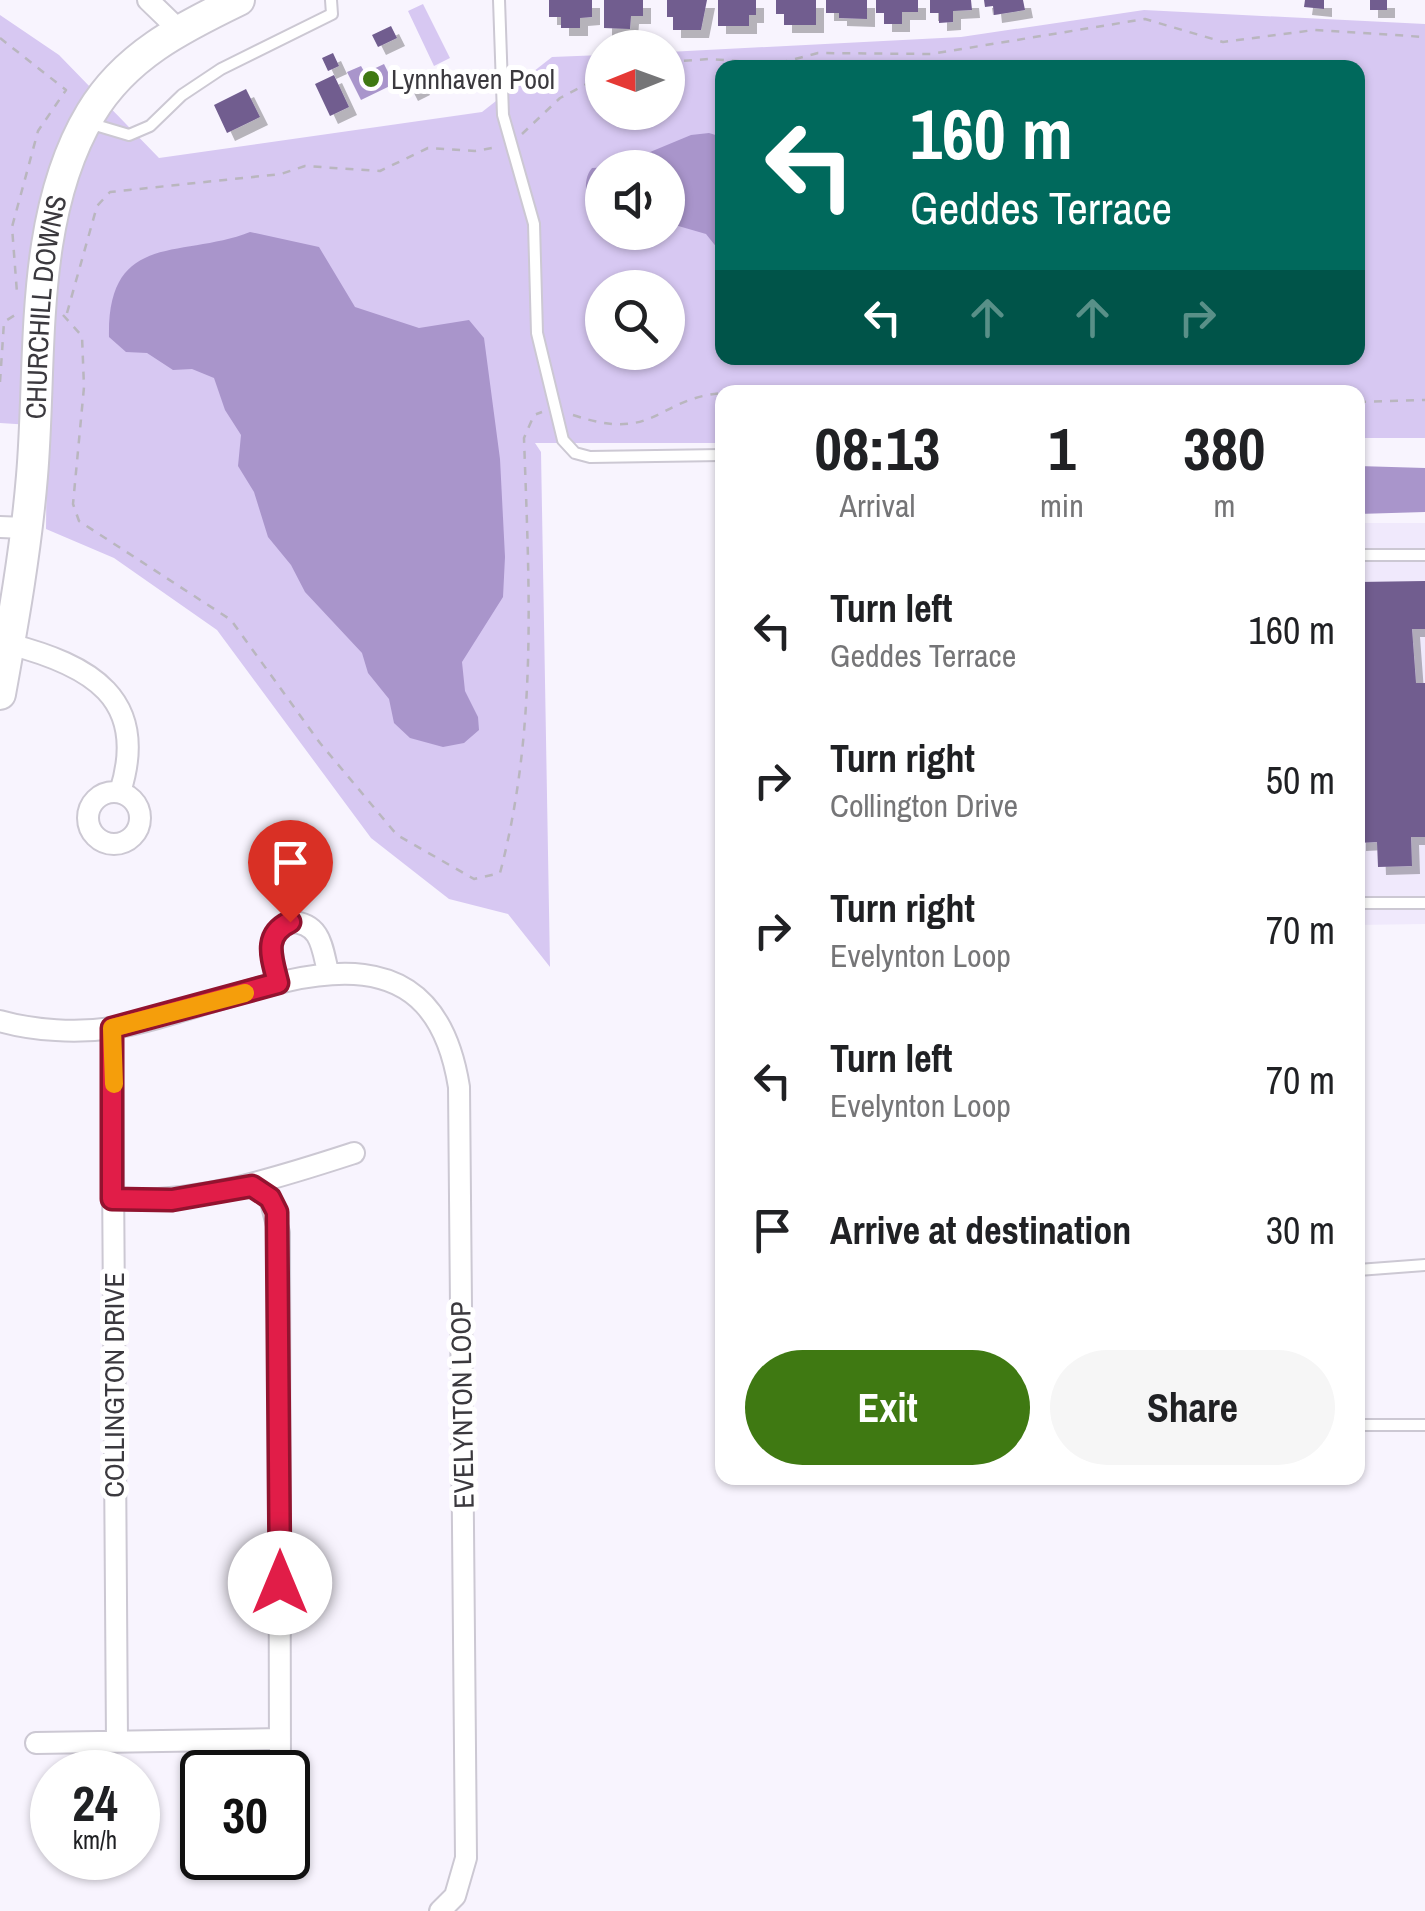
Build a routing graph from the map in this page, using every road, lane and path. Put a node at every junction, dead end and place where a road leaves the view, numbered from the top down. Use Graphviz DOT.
graph roads {
  1 [pos="148,0"];
  2 [pos="239,0"];
  3 [pos="331,0"];
  4 [pos="499,0"];
  5 [pos="179,30"];
  6 [pos="1425,36"];
  7 [pos="0,38"];
  8 [pos="722,60"];
  9 [pos="791,60"];
  10 [pos="685,61"];
  11 [pos="585,85"];
  12 [pos="86,122"];
  13 [pos="512,144"];
  14 [pos="19,299"];
  15 [pos="24,310"];
  16 [pos="0,382"];
  17 [pos="715,394"];
  18 [pos="1425,400"];
  19 [pos="1365,402"];
  20 [pos="555,408"];
  21 [pos="715,455"];
  22 [pos="13,527"];
  23 [pos="1425,555"];
  24 [pos="1365,556"];
  25 [pos="8,644"];
  26 [pos="0,694"];
  27 [pos="120,792"];
  28 [pos="1425,902"];
  29 [pos="1365,903"];
  30 [pos="328,972"];
  31 [pos="278,983"];
  32 [pos="0,1020"];
  33 [pos="112,1028"];
  34 [pos="354,1153"];
  35 [pos="252,1186"];
  36 [pos="112,1199"];
  37 [pos="1425,1265"];
  38 [pos="1365,1269"];
  39 [pos="1425,1425"];
  40 [pos="1365,1426"];
  41 [pos="280,1739"];
  42 [pos="117,1742"];
  43 [pos="36,1743"];
  44 [pos="280,1750"];
  45 [pos="440,1911"];
  1 -- 5 [label="street"];
  2 -- 5 [label="street, CHURCHILL DOWNS"];
  3 -- 12 [label="lane"];
  4 -- 13 [label="lane"];
  5 -- 12 [label="street, CHURCHILL DOWNS"];
  6 -- 9 [label="path"];
  7 -- 14 [label="path"];
  8 -- 10 [label="path"];
  11 -- 13 [label="path"];
  12 -- 22 [label="street, CHURCHILL DOWNS"];
  13 -- 20 [label="lane"];
  13 -- 20 [label="path"];
  15 -- 16 [label="path"];
  17 -- 20 [label="path"];
  18 -- 19 [label="path"];
  20 -- 21 [label="lane"];
  22 -- 25 [label="street, CHURCHILL DOWNS"];
  23 -- 24 [label="lane"];
  25 -- 26 [label="street, CHURCHILL DOWNS"];
  25 -- 27 [label="street"];
  28 -- 29 [label="lane"];
  30 -- 31 [label="street, EVELYNTON LOOP"];
  30 -- 31 [label="street"];
  30 -- 45 [label="street, EVELYNTON LOOP"];
  31 -- 33 [label="street, EVELYNTON LOOP"];
  32 -- 33 [label="street, EVELYNTON LOOP"];
  33 -- 36 [label="street, COLLINGTON DRIVE"];
  34 -- 35 [label="street"];
  35 -- 36 [label="street"];
  35 -- 41 [label="street"];
  36 -- 42 [label="street, COLLINGTON DRIVE"];
  37 -- 38 [label="lane"];
  39 -- 40 [label="lane"];
  41 -- 42 [label="street"];
  41 -- 44 [label="street"];
  42 -- 43 [label="street"];
}
